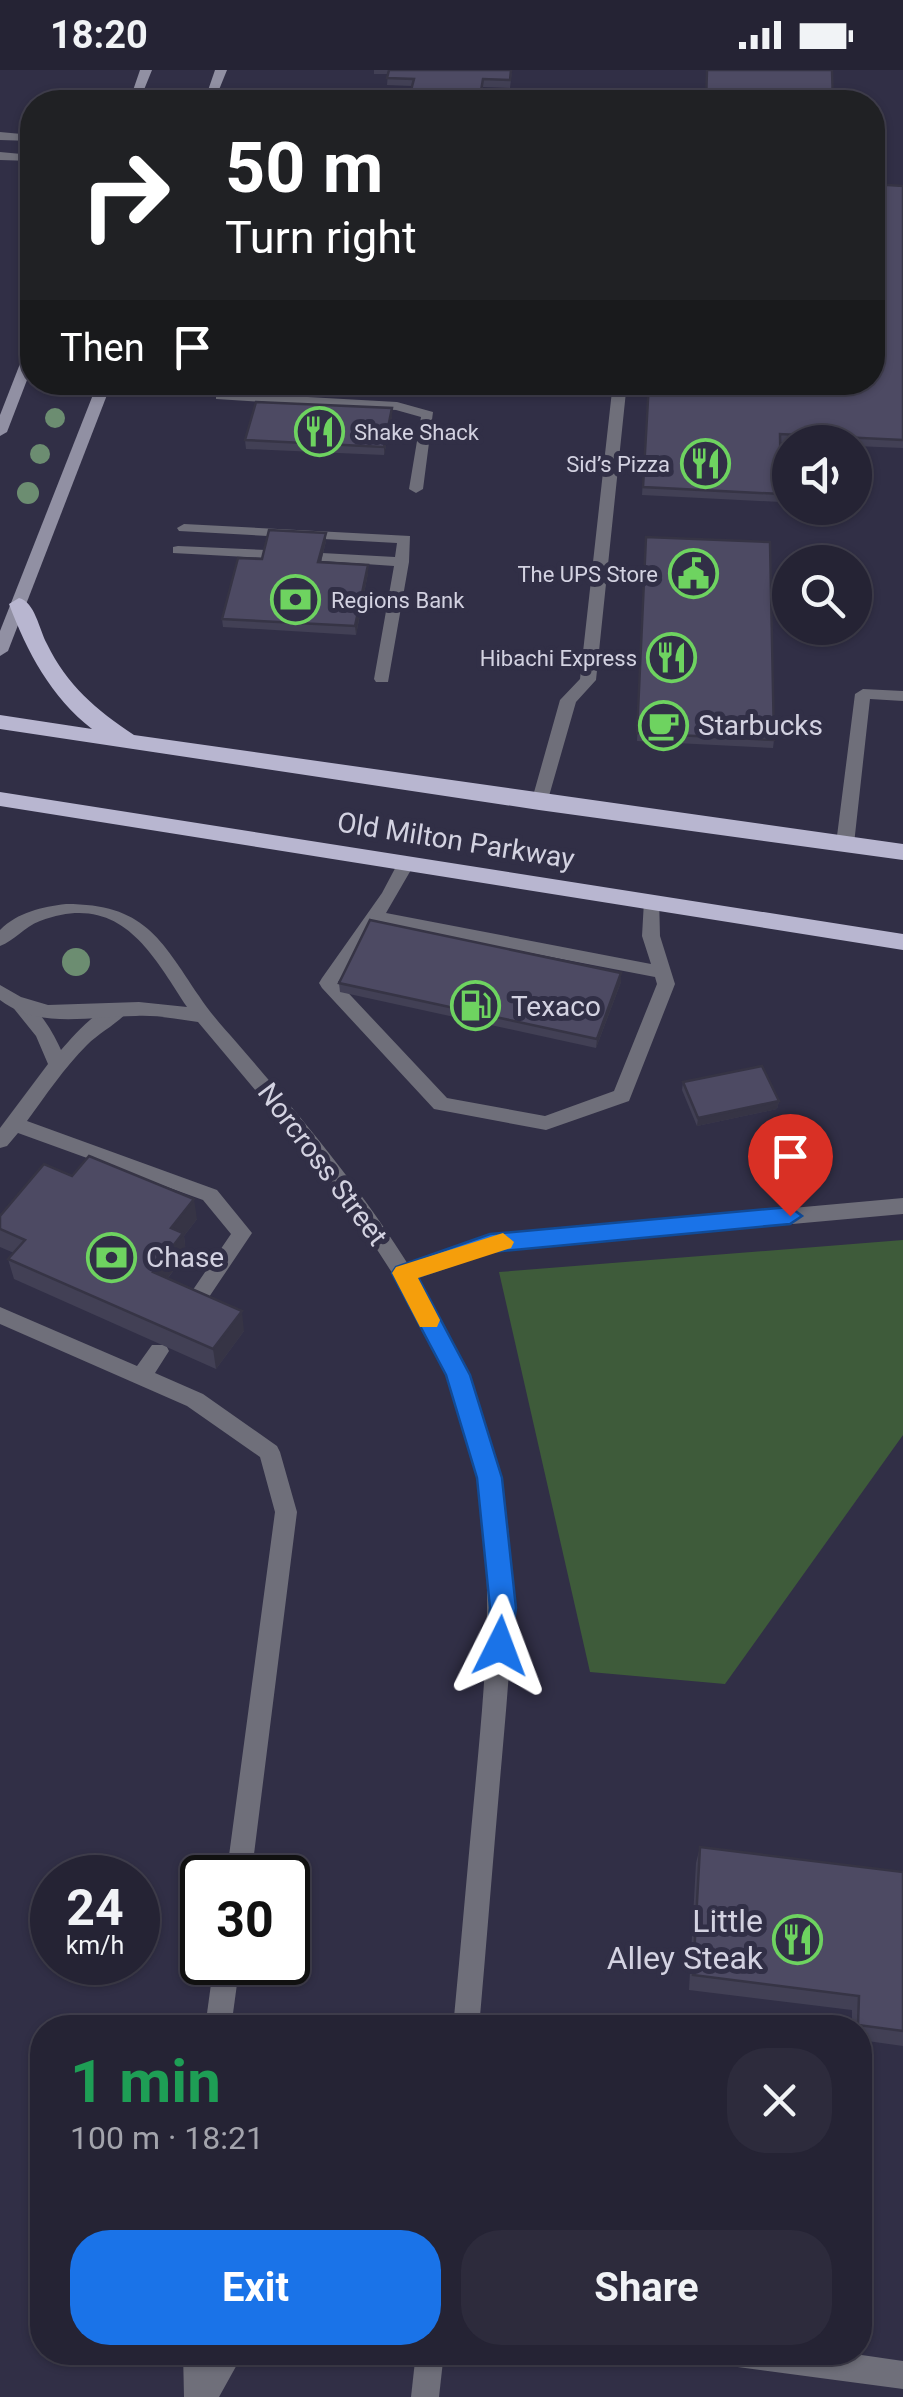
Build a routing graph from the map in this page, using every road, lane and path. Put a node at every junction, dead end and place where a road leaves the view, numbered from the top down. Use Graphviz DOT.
graph roads {
  1 [pos="20,381"];
  2 [pos="99,395"];
  3 [pos="619,395"];
  4 [pos="221,396"];
  5 [pos="0,432"];
  6 [pos="416,489"];
  7 [pos="184,528"];
  8 [pos="178,550"];
  9 [pos="266,554"];
  10 [pos="322,557"];
  11 [pos="402,562"];
  12 [pos="18,604"];
  13 [pos="0,651"];
  14 [pos="382,679"];
  15 [pos="903,696"];
  16 [pos="0,722"];
  17 [pos="136,744"];
  18 [pos="0,800"];
  19 [pos="539,803"];
  20 [pos="844,844"];
  21 [pos="903,852"];
  22 [pos="406,863"];
  23 [pos="653,901"];
  24 [pos="374,918"];
  25 [pos="0,940"];
  26 [pos="903,942"];
  27 [pos="662,972"];
  28 [pos="0,991"];
  29 [pos="20,1005"];
  30 [pos="121,1010"];
  31 [pos="203,1016"];
  32 [pos="57,1063"];
  33 [pos="15,1124"];
  34 [pos="0,1141"];
  35 [pos="903,1206"];
  36 [pos="404,1273"];
  37 [pos="196,1300"];
  38 [pos="0,1315"];
  39 [pos="159,1351"];
  40 [pos="141,1377"];
  41 [pos="241,1855"];
  42 [pos="224,1985"];
  43 [pos="220,2015"];
  44 [pos="467,2015"];
  45 [pos="198,2365"];
  46 [pos="222,2365"];
  47 [pos="429,2365"];
  48 [pos="824,2365"];
  49 [pos="903,2376"];
  50 [pos="201,2397"];
  51 [pos="425,2397"];
  1 -- 5 [label="main road"];
  2 -- 12 [label="main road"];
  3 -- 19 [label="street"];
  4 -- 6 [label="street"];
  7 -- 11 [label="street"];
  8 -- 9 [label="street"];
  10 -- 11 [label="street"];
  11 -- 14 [label="street"];
  12 -- 13 [label="main road"];
  12 -- 17 [label="highway"];
  15 -- 20 [label="street"];
  16 -- 17 [label="highway, Old Milton Parkway"];
  17 -- 19 [label="highway, Old Milton Parkway"];
  18 -- 22 [label="highway, Old Milton Parkway"];
  19 -- 20 [label="highway, Old Milton Parkway"];
  20 -- 21 [label="highway, Old Milton Parkway"];
  22 -- 23 [label="highway, Old Milton Parkway"];
  22 -- 24 [label="street"];
  23 -- 26 [label="highway, Old Milton Parkway"];
  23 -- 27 [label="street"];
  24 -- 27 [label="street"];
  24 -- 27 [label="street"];
  25 -- 31 [label="street, Norcross Street"];
  28 -- 29 [label="street"];
  29 -- 30 [label="street"];
  29 -- 32 [label="street"];
  30 -- 31 [label="street"];
  30 -- 32 [label="street"];
  31 -- 36 [label="street, Norcross Street"];
  32 -- 33 [label="street"];
  33 -- 34 [label="street"];
  33 -- 37 [label="street"];
  35 -- 36 [label="street"];
  36 -- 44 [label="street, Norcross Street"];
  38 -- 40 [label="street"];
  39 -- 40 [label="street"];
  40 -- 41 [label="street"];
  42 -- 43 [label="street"];
  45 -- 50 [label="street"];
  46 -- 50 [label="street"];
  47 -- 51 [label="street"];
  48 -- 49 [label="street"];
}
